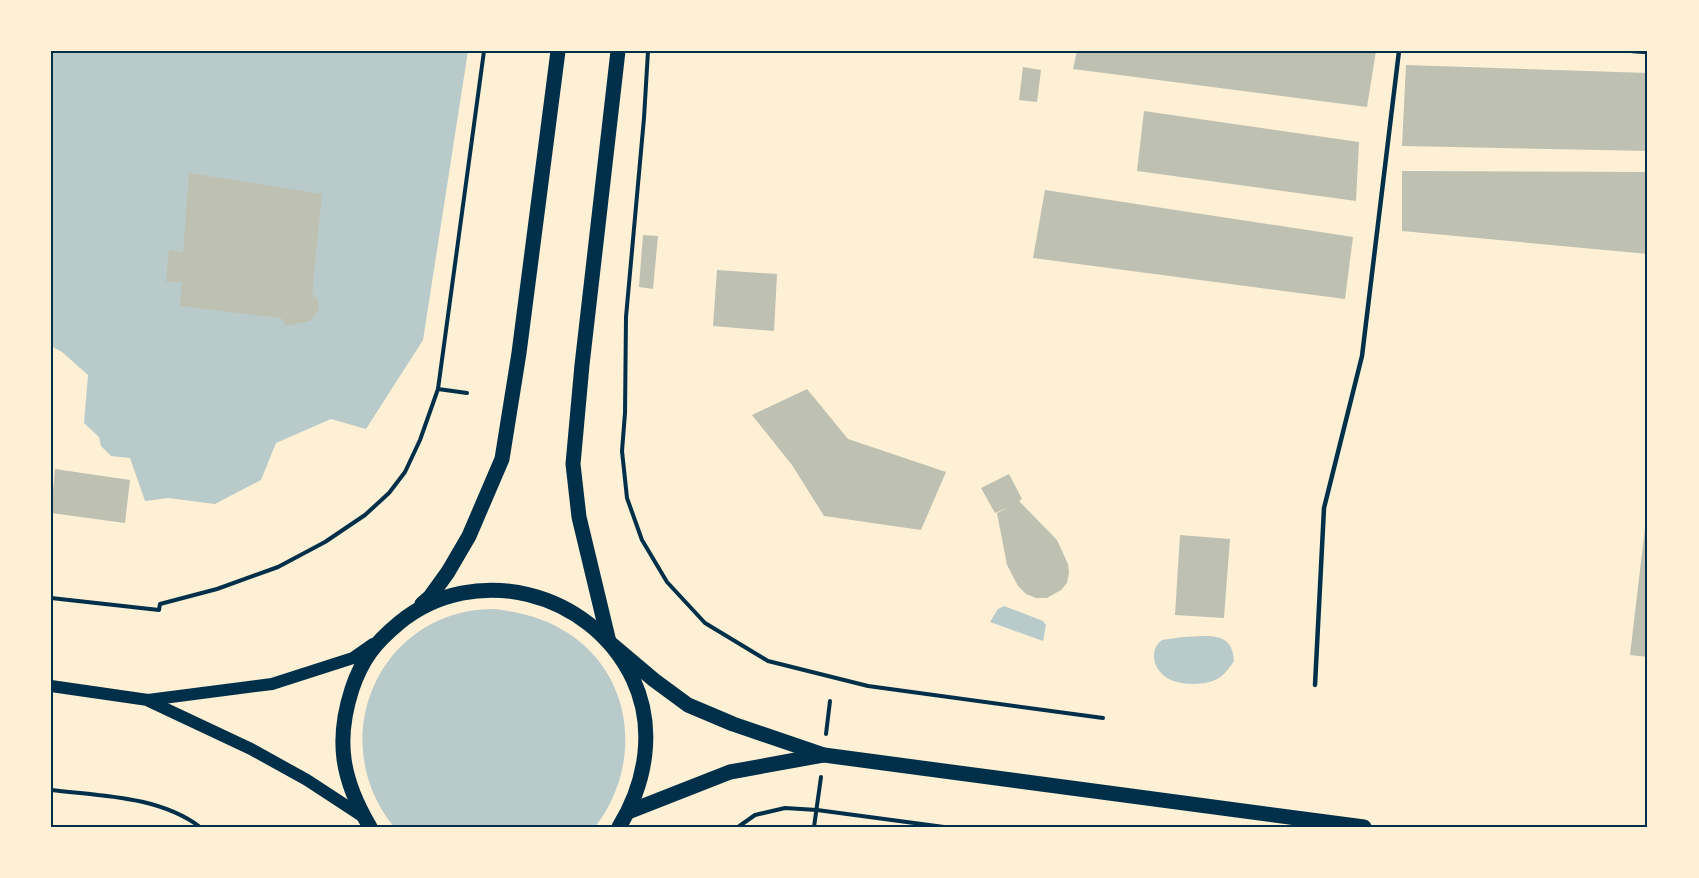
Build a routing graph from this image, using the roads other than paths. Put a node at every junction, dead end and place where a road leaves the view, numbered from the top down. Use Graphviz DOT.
graph roads {
  1 [pos="558,51"];
  2 [pos="618,51"];
  3 [pos="1399,51"];
  4 [pos="1632,51"];
  5 [pos="1648,52"];
  6 [pos="411,613"];
  7 [pos="379,640"];
  8 [pos="609,642"];
  9 [pos="1315,685"];
  10 [pos="51,686"];
  11 [pos="148,700"];
  12 [pos="824,755"];
  13 [pos="628,812"];
  14 [pos="367,823"];
  15 [pos="619,827"];
  16 [pos="1364,827"];
  1 -- 6 [label="main road"];
  2 -- 8 [label="main road"];
  3 -- 9 [label="lane"];
  4 -- 5 [label="lane"];
  6 -- 7 [label="main road"];
  6 -- 8 [label="main road"];
  7 -- 11 [label="main road"];
  7 -- 14 [label="main road"];
  8 -- 12 [label="main road"];
  8 -- 13 [label="main road"];
  10 -- 11 [label="main road"];
  11 -- 14 [label="main road"];
  12 -- 13 [label="main road"];
  12 -- 16 [label="main road"];
  13 -- 15 [label="main road"];
}
